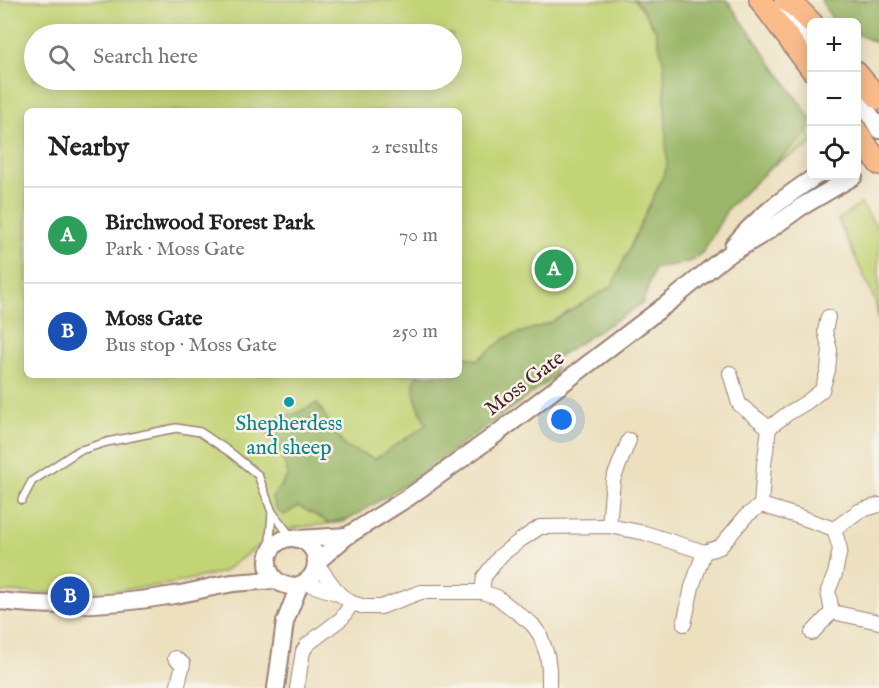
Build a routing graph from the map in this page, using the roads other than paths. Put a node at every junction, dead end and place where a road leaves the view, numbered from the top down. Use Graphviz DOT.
graph roads {
  1 [pos="760,0"];
  2 [pos="785,0"];
  3 [pos="807,18"];
  4 [pos="807,37"];
  5 [pos="807,63"];
  6 [pos="861,78"];
  7 [pos="879,99"];
  8 [pos="861,103"];
  9 [pos="869,134"];
  10 [pos="879,161"];
  11 [pos="861,172"];
  12 [pos="810,180"];
  13 [pos="847,180"];
  14 [pos="723,258"];
  15 [pos="828,317"];
  16 [pos="730,373"];
  17 [pos="769,428"];
  18 [pos="629,440"];
  19 [pos="22,500"];
  20 [pos="761,505"];
  21 [pos="879,505"];
  22 [pos="272,512"];
  23 [pos="609,526"];
  24 [pos="834,529"];
  25 [pos="347,536"];
  26 [pos="295,538"];
  27 [pos="704,552"];
  28 [pos="269,556"];
  29 [pos="317,563"];
  30 [pos="277,582"];
  31 [pos="232,584"];
  32 [pos="302,585"];
  33 [pos="483,592"];
  34 [pos="339,594"];
  35 [pos="0,601"];
  36 [pos="352,603"];
  37 [pos="832,612"];
  38 [pos="285,622"];
  39 [pos="879,622"];
  40 [pos="684,624"];
  41 [pos="812,633"];
  42 [pos="175,658"];
  43 [pos="177,688"];
  44 [pos="276,688"];
  45 [pos="297,688"];
  46 [pos="549,688"];
  1 -- 5 [label="main road"];
  2 -- 3 [label="main road"];
  2 -- 4 [label="street"];
  6 -- 7 [label="main road"];
  8 -- 9 [label="street"];
  9 -- 10 [label="main road"];
  10 -- 11 [label="street, Moss Gate"];
  12 -- 14 [label="street, Moss Gate"];
  13 -- 14 [label="street, Moss Gate"];
  14 -- 25 [label="street, Moss Gate"];
  15 -- 17 [label="street"];
  16 -- 17 [label="street"];
  17 -- 20 [label="street"];
  18 -- 23 [label="street"];
  19 -- 22 [label="lane"];
  20 -- 24 [label="street"];
  20 -- 27 [label="street"];
  21 -- 24 [label="street"];
  22 -- 26 [label="lane"];
  22 -- 28 [label="lane"];
  23 -- 27 [label="street"];
  23 -- 33 [label="street"];
  24 -- 37 [label="street"];
  25 -- 26 [label="street, Moss Gate"];
  25 -- 29 [label="street, Moss Gate"];
  26 -- 28 [label="street"];
  26 -- 29 [label="street"];
  27 -- 40 [label="street"];
  28 -- 30 [label="street"];
  28 -- 31 [label="street"];
  29 -- 32 [label="street, Moss Gate"];
  29 -- 34 [label="street"];
  30 -- 31 [label="street"];
  30 -- 32 [label="street"];
  30 -- 38 [label="street"];
  31 -- 35 [label="street"];
  32 -- 34 [label="street"];
  32 -- 38 [label="street, Moss Gate"];
  33 -- 36 [label="street"];
  33 -- 46 [label="street"];
  34 -- 36 [label="street"];
  36 -- 45 [label="street"];
  37 -- 39 [label="street"];
  37 -- 41 [label="street"];
  38 -- 44 [label="street"];
  42 -- 43 [label="street"];
}
